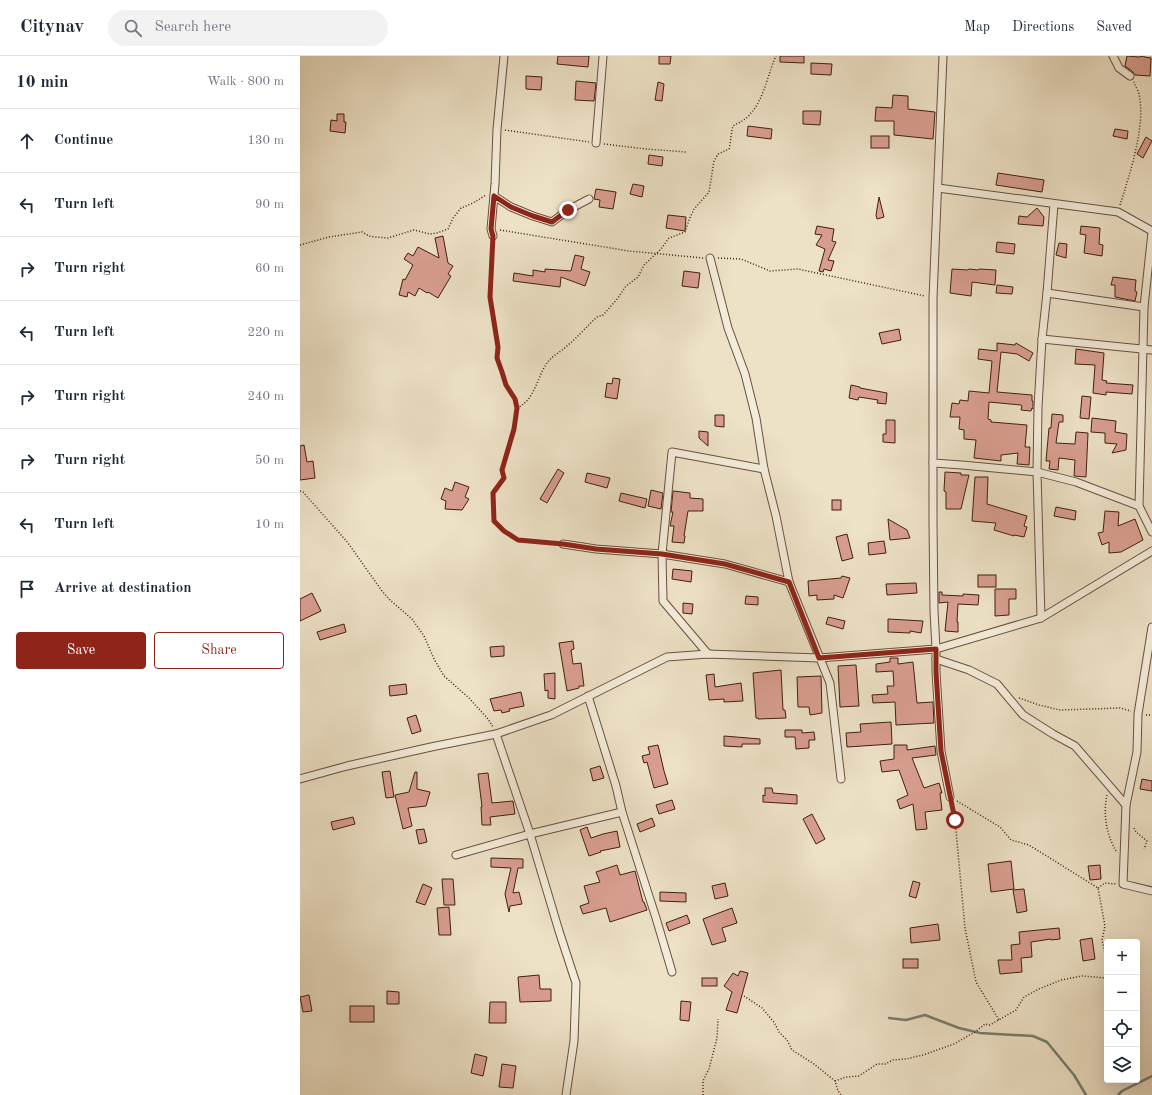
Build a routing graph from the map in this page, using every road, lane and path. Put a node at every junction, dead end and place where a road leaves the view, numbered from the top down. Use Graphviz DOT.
graph roads {
  1 [pos="503,56"];
  2 [pos="603,56"];
  3 [pos="776,56"];
  4 [pos="943,56"];
  5 [pos="1113,56"];
  6 [pos="1130,76"];
  7 [pos="596,143"];
  8 [pos="495,184"];
  9 [pos="938,188"];
  10 [pos="494,196"];
  11 [pos="589,198"];
  12 [pos="1054,204"];
  13 [pos="1118,212"];
  14 [pos="1152,232"];
  15 [pos="493,236"];
  16 [pos="300,245"];
  17 [pos="710,258"];
  18 [pos="1047,293"];
  19 [pos="1144,307"];
  20 [pos="1042,339"];
  21 [pos="1144,348"];
  22 [pos="1152,350"];
  23 [pos="517,408"];
  24 [pos="933,463"];
  25 [pos="764,470"];
  26 [pos="1037,472"];
  27 [pos="300,491"];
  28 [pos="1139,506"];
  29 [pos="1152,532"];
  30 [pos="563,544"];
  31 [pos="1152,551"];
  32 [pos="662,554"];
  33 [pos="789,582"];
  34 [pos="1041,618"];
  35 [pos="1152,627"];
  36 [pos="936,649"];
  37 [pos="708,654"];
  38 [pos="819,658"];
  39 [pos="936,659"];
  40 [pos="588,696"];
  41 [pos="1008,697"];
  42 [pos="1138,714"];
  43 [pos="1152,715"];
  44 [pos="496,734"];
  45 [pos="300,779"];
  46 [pos="841,779"];
  47 [pos="1107,782"];
  48 [pos="950,797"];
  49 [pos="1126,805"];
  50 [pos="622,812"];
  51 [pos="1133,826"];
  52 [pos="530,834"];
  53 [pos="1144,849"];
  54 [pos="456,855"];
  55 [pos="1123,858"];
  56 [pos="1123,884"];
  57 [pos="1098,888"];
  58 [pos="1152,891"];
  59 [pos="1104,949"];
  60 [pos="672,972"];
  61 [pos="1104,978"];
  62 [pos="744,996"];
  63 [pos="718,1019"];
  64 [pos="999,1020"];
  65 [pos="835,1081"];
  66 [pos="566,1095"];
  67 [pos="703,1095"];
  68 [pos="841,1095"];
  1 -- 8 [label="street"];
  2 -- 7 [label="street"];
  3 -- 23 [label="path"];
  4 -- 9 [label="street"];
  5 -- 6 [label="street"];
  6 -- 13 [label="path"];
  8 -- 10 [label="street"];
  8 -- 16 [label="path"];
  9 -- 12 [label="street"];
  9 -- 24 [label="street"];
  10 -- 11 [label="street"];
  10 -- 15 [label="street"];
  12 -- 13 [label="street"];
  12 -- 18 [label="street"];
  13 -- 14 [label="street"];
  14 -- 19 [label="street"];
  15 -- 23 [label="path"];
  17 -- 25 [label="street"];
  18 -- 19 [label="street"];
  18 -- 20 [label="street"];
  19 -- 21 [label="street"];
  20 -- 21 [label="street"];
  20 -- 26 [label="street"];
  21 -- 22 [label="street"];
  21 -- 28 [label="street"];
  23 -- 30 [label="path"];
  24 -- 26 [label="street"];
  24 -- 36 [label="street"];
  25 -- 32 [label="street"];
  25 -- 33 [label="street"];
  26 -- 28 [label="street"];
  26 -- 34 [label="street"];
  27 -- 44 [label="path"];
  28 -- 29 [label="street"];
  30 -- 32 [label="street"];
  31 -- 34 [label="street"];
  32 -- 33 [label="street"];
  32 -- 37 [label="street"];
  33 -- 38 [label="street"];
  34 -- 36 [label="street"];
  35 -- 42 [label="street"];
  36 -- 38 [label="street"];
  36 -- 39 [label="street"];
  37 -- 38 [label="street"];
  37 -- 40 [label="street"];
  38 -- 46 [label="street"];
  39 -- 41 [label="street"];
  39 -- 48 [label="street"];
  40 -- 44 [label="street"];
  40 -- 50 [label="street"];
  41 -- 42 [label="path"];
  41 -- 47 [label="street"];
  42 -- 43 [label="path"];
  42 -- 49 [label="street"];
  44 -- 45 [label="street"];
  44 -- 52 [label="street"];
  47 -- 49 [label="street"];
  47 -- 55 [label="path"];
  48 -- 57 [label="path"];
  48 -- 64 [label="path"];
  49 -- 55 [label="street"];
  50 -- 52 [label="street"];
  50 -- 60 [label="street"];
  51 -- 53 [label="path"];
  52 -- 54 [label="street"];
  52 -- 66 [label="street"];
  55 -- 56 [label="street"];
  56 -- 57 [label="path"];
  56 -- 58 [label="street"];
  57 -- 59 [label="path"];
  61 -- 64 [label="path"];
  62 -- 65 [label="path"];
  63 -- 67 [label="path"];
  64 -- 65 [label="path"];
  65 -- 68 [label="path"];
}
